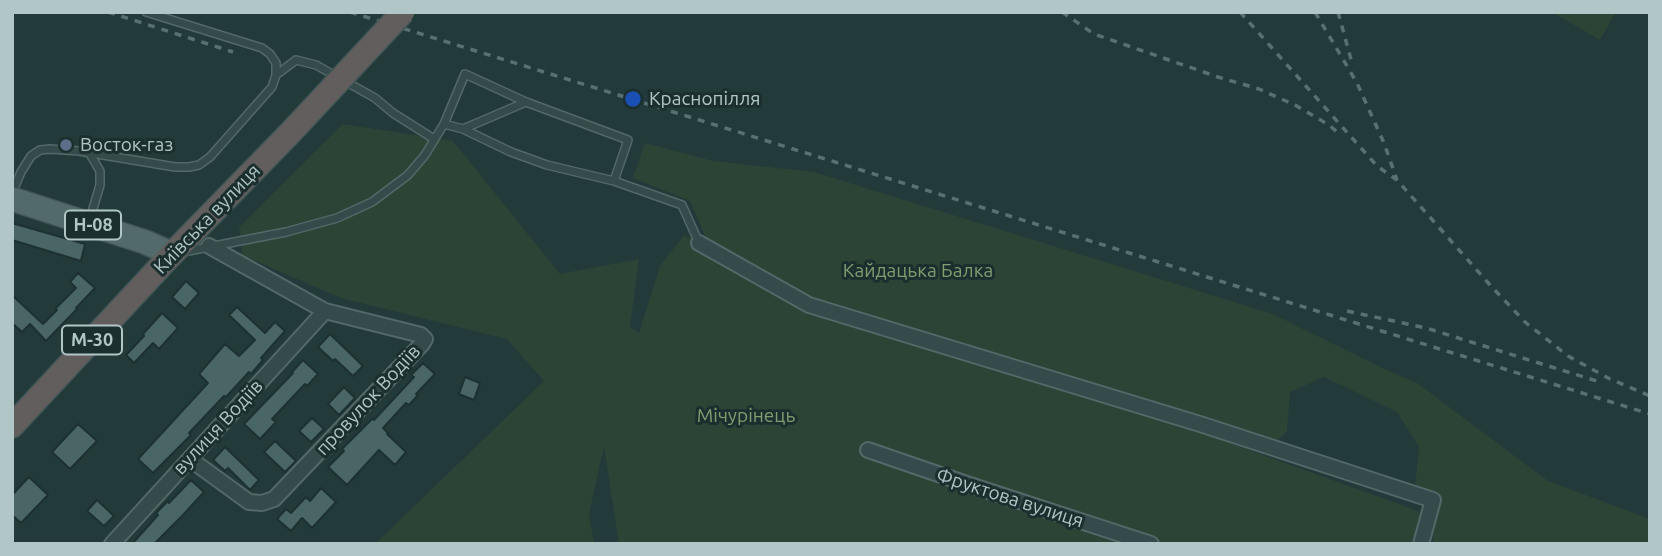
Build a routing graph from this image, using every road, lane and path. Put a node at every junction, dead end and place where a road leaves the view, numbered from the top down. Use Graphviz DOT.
graph roads {
  1 [pos="146,12"];
  2 [pos="403,12"];
  3 [pos="276,75"];
  4 [pos="526,102"];
  5 [pos="444,124"];
  6 [pos="463,129"];
  7 [pos="435,139"];
  8 [pos="90,154"];
  9 [pos="614,181"];
  10 [pos="12,193"];
  11 [pos="12,199"];
  12 [pos="89,223"];
  13 [pos="699,243"];
  14 [pos="209,246"];
  15 [pos="172,254"];
  16 [pos="325,311"];
  17 [pos="12,426"];
  18 [pos="868,450"];
  19 [pos="190,458"];
  20 [pos="112,544"];
  21 [pos="1151,544"];
  22 [pos="1421,544"];
  1 -- 3 [label="lane"];
  2 -- 15 [label="highway, Київська вулиця / М-30, bridge"];
  3 -- 7 [label="lane"];
  3 -- 8 [label="lane"];
  4 -- 5 [label="lane"];
  4 -- 6 [label="lane"];
  4 -- 9 [label="lane"];
  5 -- 6 [label="lane"];
  5 -- 7 [label="lane"];
  6 -- 9 [label="lane"];
  7 -- 14 [label="lane"];
  8 -- 10 [label="lane"];
  8 -- 12 [label="lane"];
  9 -- 13 [label="lane"];
  11 -- 12 [label="main road, Н-08"];
  12 -- 15 [label="main road, Н-08"];
  13 -- 22 [label="street"];
  14 -- 15 [label="lane"];
  14 -- 16 [label="street, провулок Водіїв"];
  15 -- 17 [label="highway, Київська вулиця / М-30"];
  16 -- 19 [label="street, вулиця Водіїв"];
  16 -- 19 [label="street, провулок Водіїв"];
  18 -- 21 [label="street, Фруктова вулиця"];
  19 -- 20 [label="street, вулиця Водіїв"];
}
